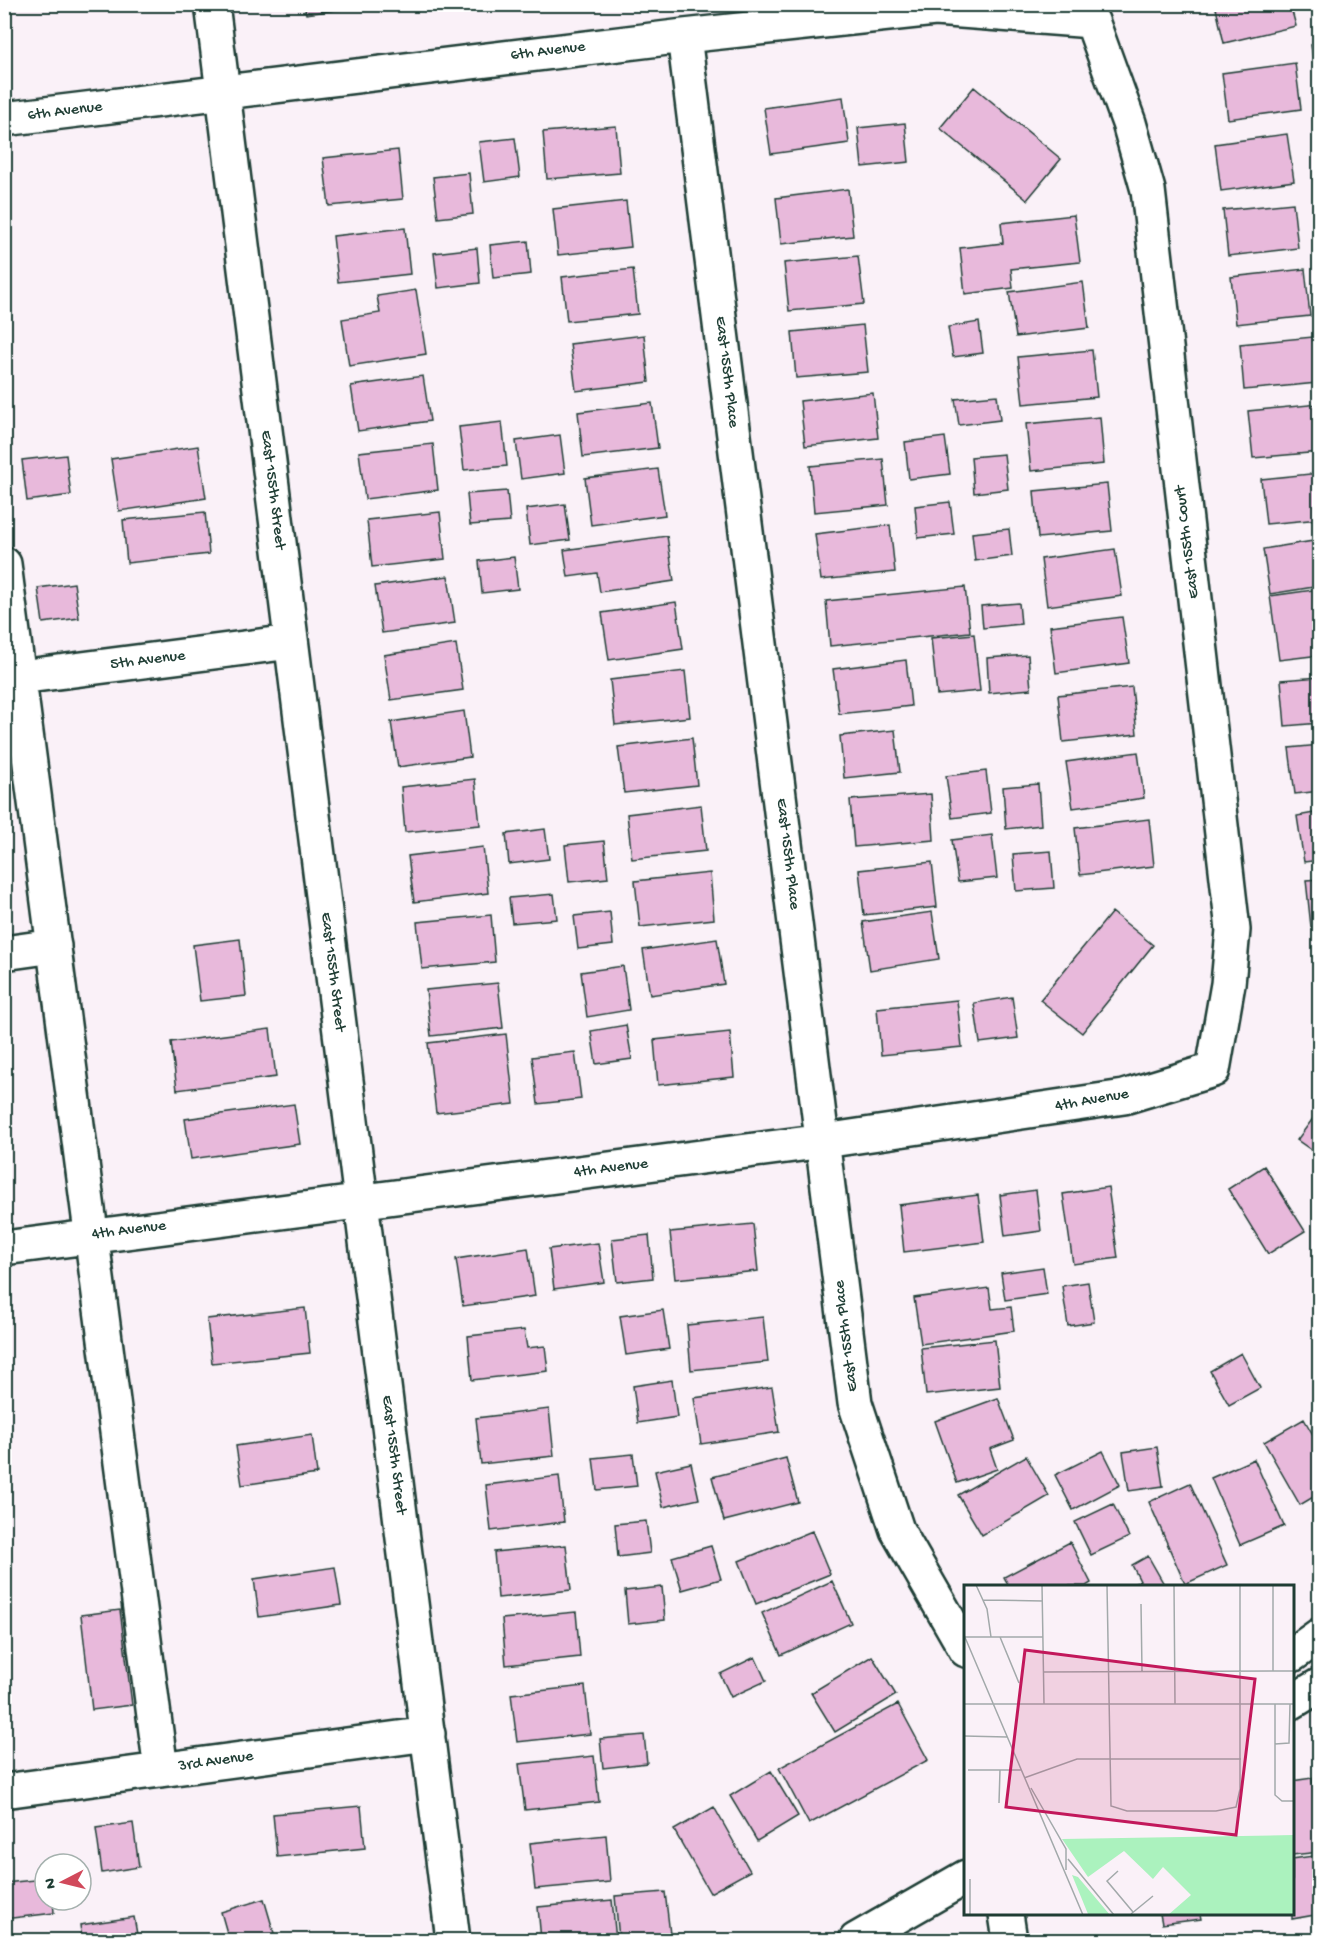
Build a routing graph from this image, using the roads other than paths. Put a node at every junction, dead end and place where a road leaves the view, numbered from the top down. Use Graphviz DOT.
graph roads {
  1 [pos="212,4"];
  2 [pos="1092,21"];
  3 [pos="684,36"];
  4 [pos="222,92"];
  5 [pos="4,119"];
  6 [pos="4,564"];
  7 [pos="291,642"];
  8 [pos="12,678"];
  9 [pos="54,946"];
  10 [pos="4,953"];
  11 [pos="1213,1070"];
  12 [pos="824,1141"];
  13 [pos="361,1201"];
  14 [pos="92,1236"];
  15 [pos="4,1248"];
  16 [pos="1320,1635"];
  17 [pos="964,1647"];
  18 [pos="1294,1654"];
  19 [pos="1320,1685"];
  20 [pos="1294,1701"];
  21 [pos="428,1734"];
  22 [pos="161,1770"];
  23 [pos="4,1791"];
  24 [pos="964,1878"];
  25 [pos="1006,1915"];
  26 [pos="453,1941"];
  27 [pos="856,1941"];
  28 [pos="1010,1941"];
  1 -- 4 [label="street, East 155th Street"];
  2 -- 3 [label="street, 6th Avenue"];
  2 -- 11 [label="street, East 155th Court"];
  3 -- 4 [label="street, 6th Avenue"];
  3 -- 12 [label="street, East 155th Place"];
  4 -- 5 [label="street, 6th Avenue"];
  4 -- 7 [label="street, East 155th Street"];
  6 -- 8 [label="street"];
  7 -- 8 [label="street, 5th Avenue"];
  7 -- 13 [label="street, East 155th Street"];
  8 -- 9 [label="street"];
  9 -- 10 [label="street"];
  9 -- 14 [label="street"];
  11 -- 12 [label="street, 4th Avenue"];
  12 -- 13 [label="street, 4th Avenue"];
  12 -- 17 [label="street, East 155th Place"];
  13 -- 14 [label="street, 4th Avenue"];
  13 -- 21 [label="street, East 155th Street"];
  14 -- 15 [label="street, 4th Avenue"];
  14 -- 22 [label="street"];
  16 -- 18 [label="street"];
  19 -- 20 [label="street"];
  21 -- 22 [label="street, 3rd Avenue"];
  21 -- 26 [label="street, East 155th Street"];
  22 -- 23 [label="street, 3rd Avenue"];
  24 -- 27 [label="street"];
  25 -- 28 [label="street"];
}
